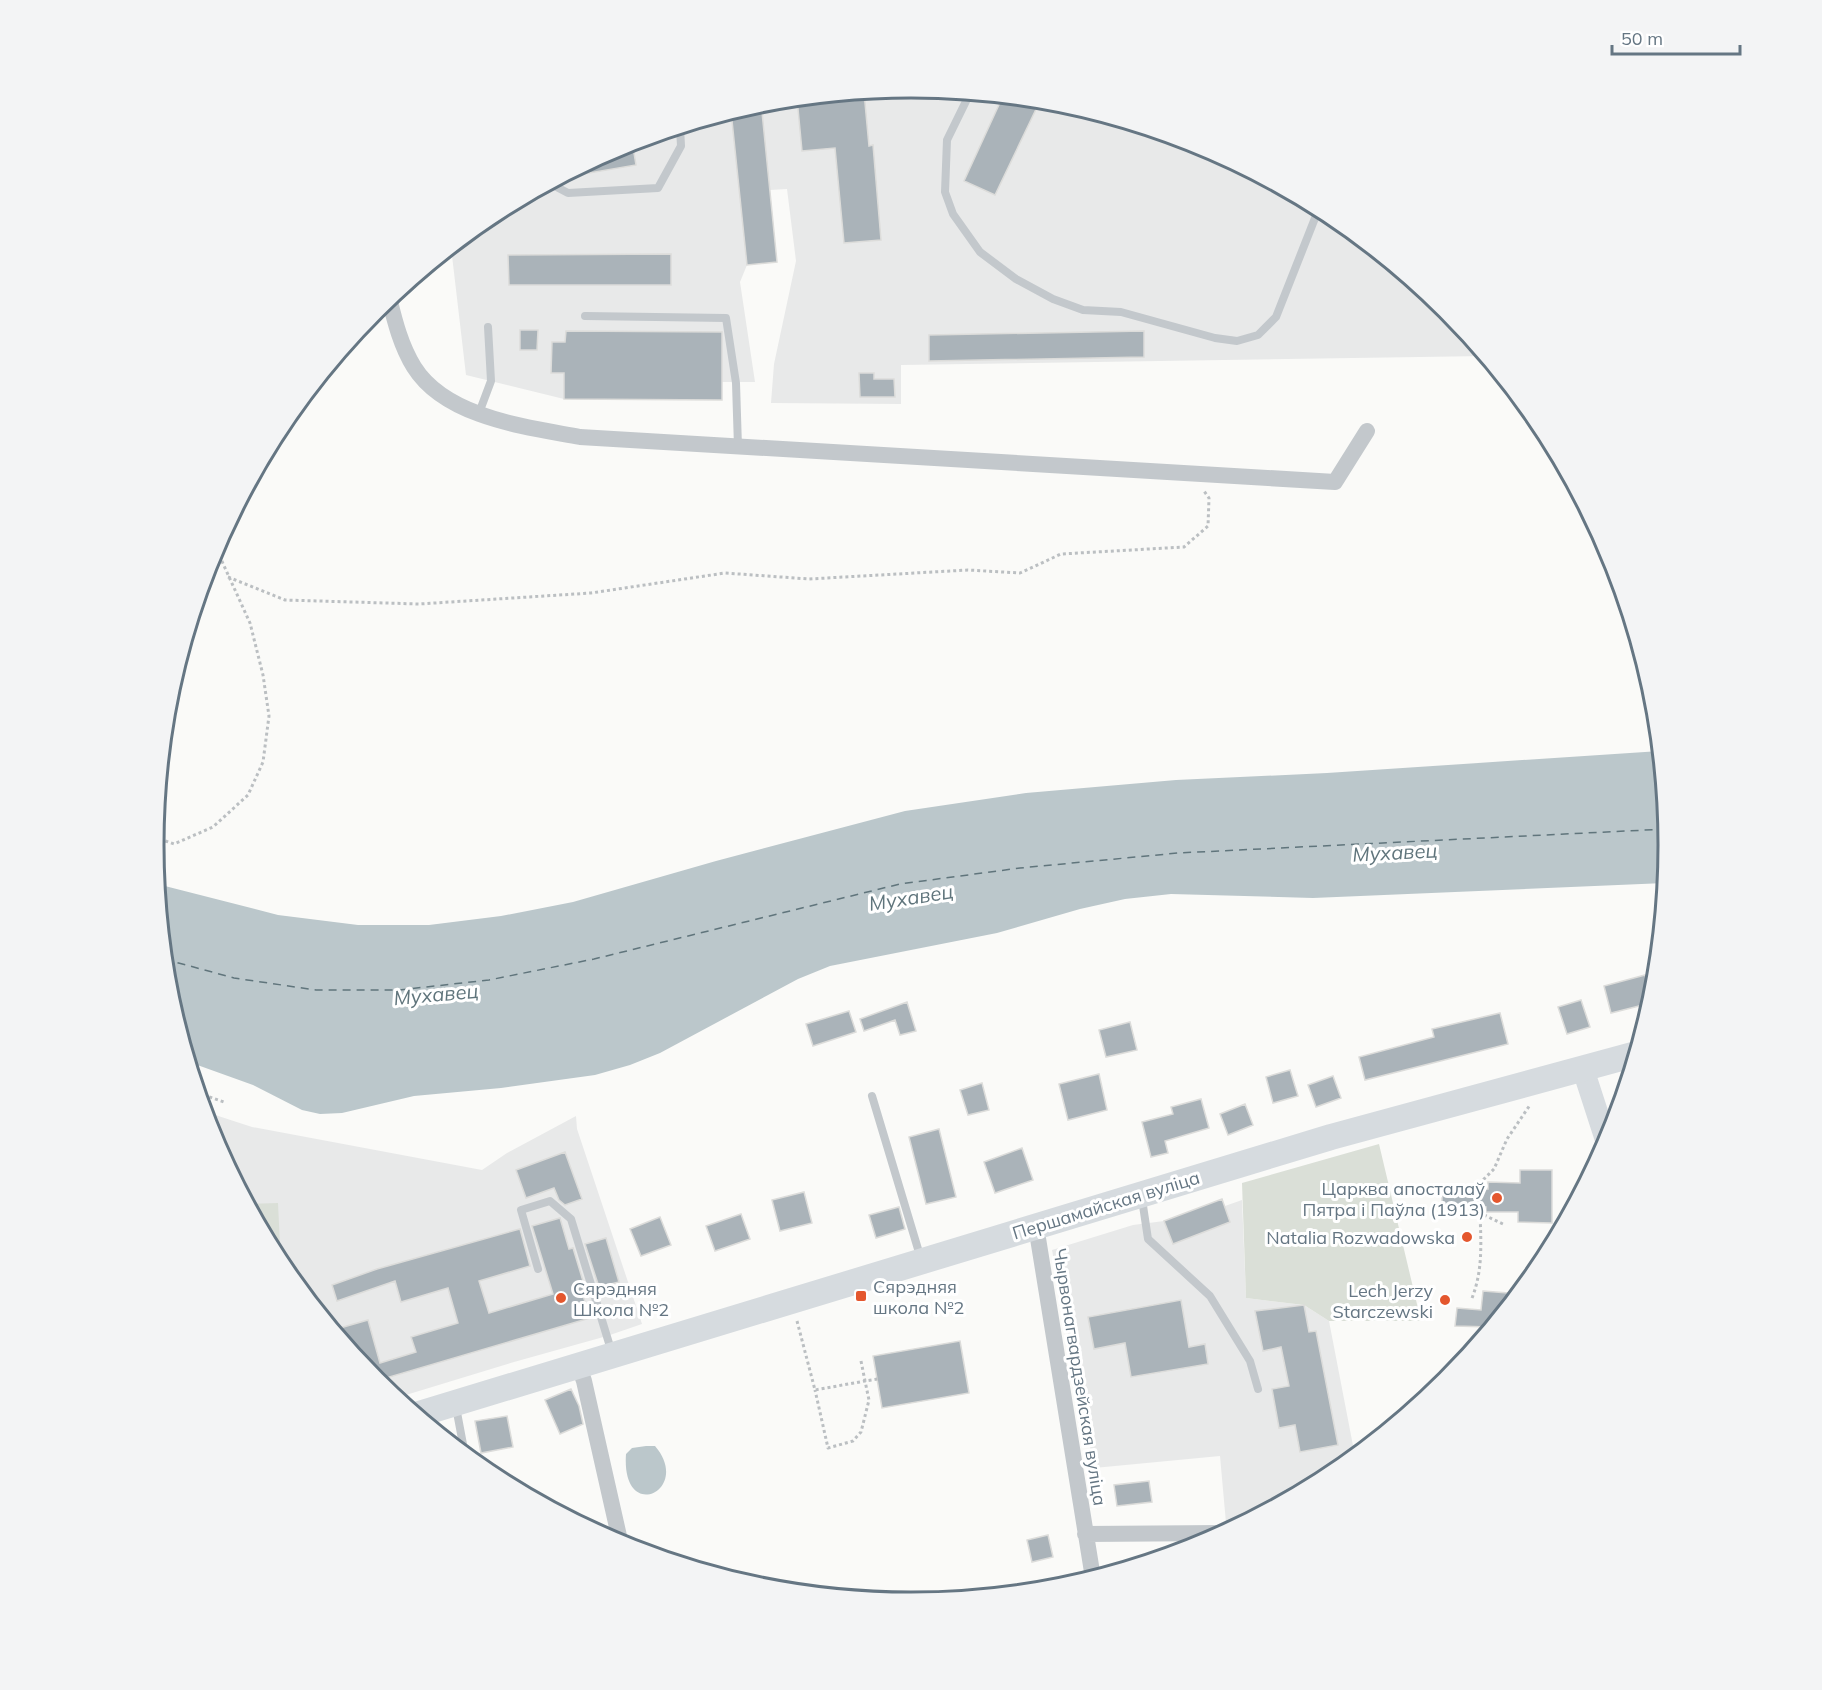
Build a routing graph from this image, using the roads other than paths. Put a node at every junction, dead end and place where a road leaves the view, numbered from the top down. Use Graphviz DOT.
graph roads {
  1 [pos="967,100"];
  2 [pos="680,134"];
  3 [pos="557,187"];
  4 [pos="1316,217"];
  5 [pos="391,308"];
  6 [pos="585,316"];
  7 [pos="488,327"];
  8 [pos="479,413"];
  9 [pos="1367,431"];
  10 [pos="738,447"];
  11 [pos="1628,1056"];
  12 [pos="1583,1069"];
  13 [pos="872,1096"];
  14 [pos="1603,1129"];
  15 [pos="1141,1195"];
  16 [pos="1036,1226"];
  17 [pos="922,1261"];
  18 [pos="538,1269"];
  19 [pos="613,1356"];
  20 [pos="579,1367"];
  21 [pos="1258,1389"];
  22 [pos="455,1403"];
  23 [pos="425,1412"];
  24 [pos="463,1443"];
  25 [pos="618,1533"];
  26 [pos="1203,1533"];
  27 [pos="1085,1534"];
  28 [pos="1092,1570"];
  1 -- 4 [label="lane"];
  2 -- 3 [label="lane"];
  5 -- 8 [label="street"];
  6 -- 10 [label="lane"];
  7 -- 8 [label="lane"];
  8 -- 10 [label="street"];
  9 -- 10 [label="street"];
  11 -- 12 [label="main road, Першамайская вуліца"];
  12 -- 14 [label="main road"];
  12 -- 15 [label="main road, Першамайская вуліца"];
  13 -- 17 [label="lane"];
  15 -- 16 [label="main road, Першамайская вуліца"];
  15 -- 21 [label="lane"];
  16 -- 17 [label="main road, Першамайская вуліца"];
  16 -- 27 [label="street, Чырвонагвардзейская вуліца"];
  17 -- 19 [label="main road, Першамайская вуліца"];
  18 -- 19 [label="lane"];
  19 -- 20 [label="main road, Першамайская вуліца"];
  20 -- 22 [label="main road, Першамайская вуліца"];
  20 -- 25 [label="street"];
  22 -- 23 [label="main road, Першамайская вуліца"];
  22 -- 24 [label="lane"];
  26 -- 27 [label="street, Чырвонагвардзейская вуліца"];
  27 -- 28 [label="street, Чырвонагвардзейская вуліца"];
}
